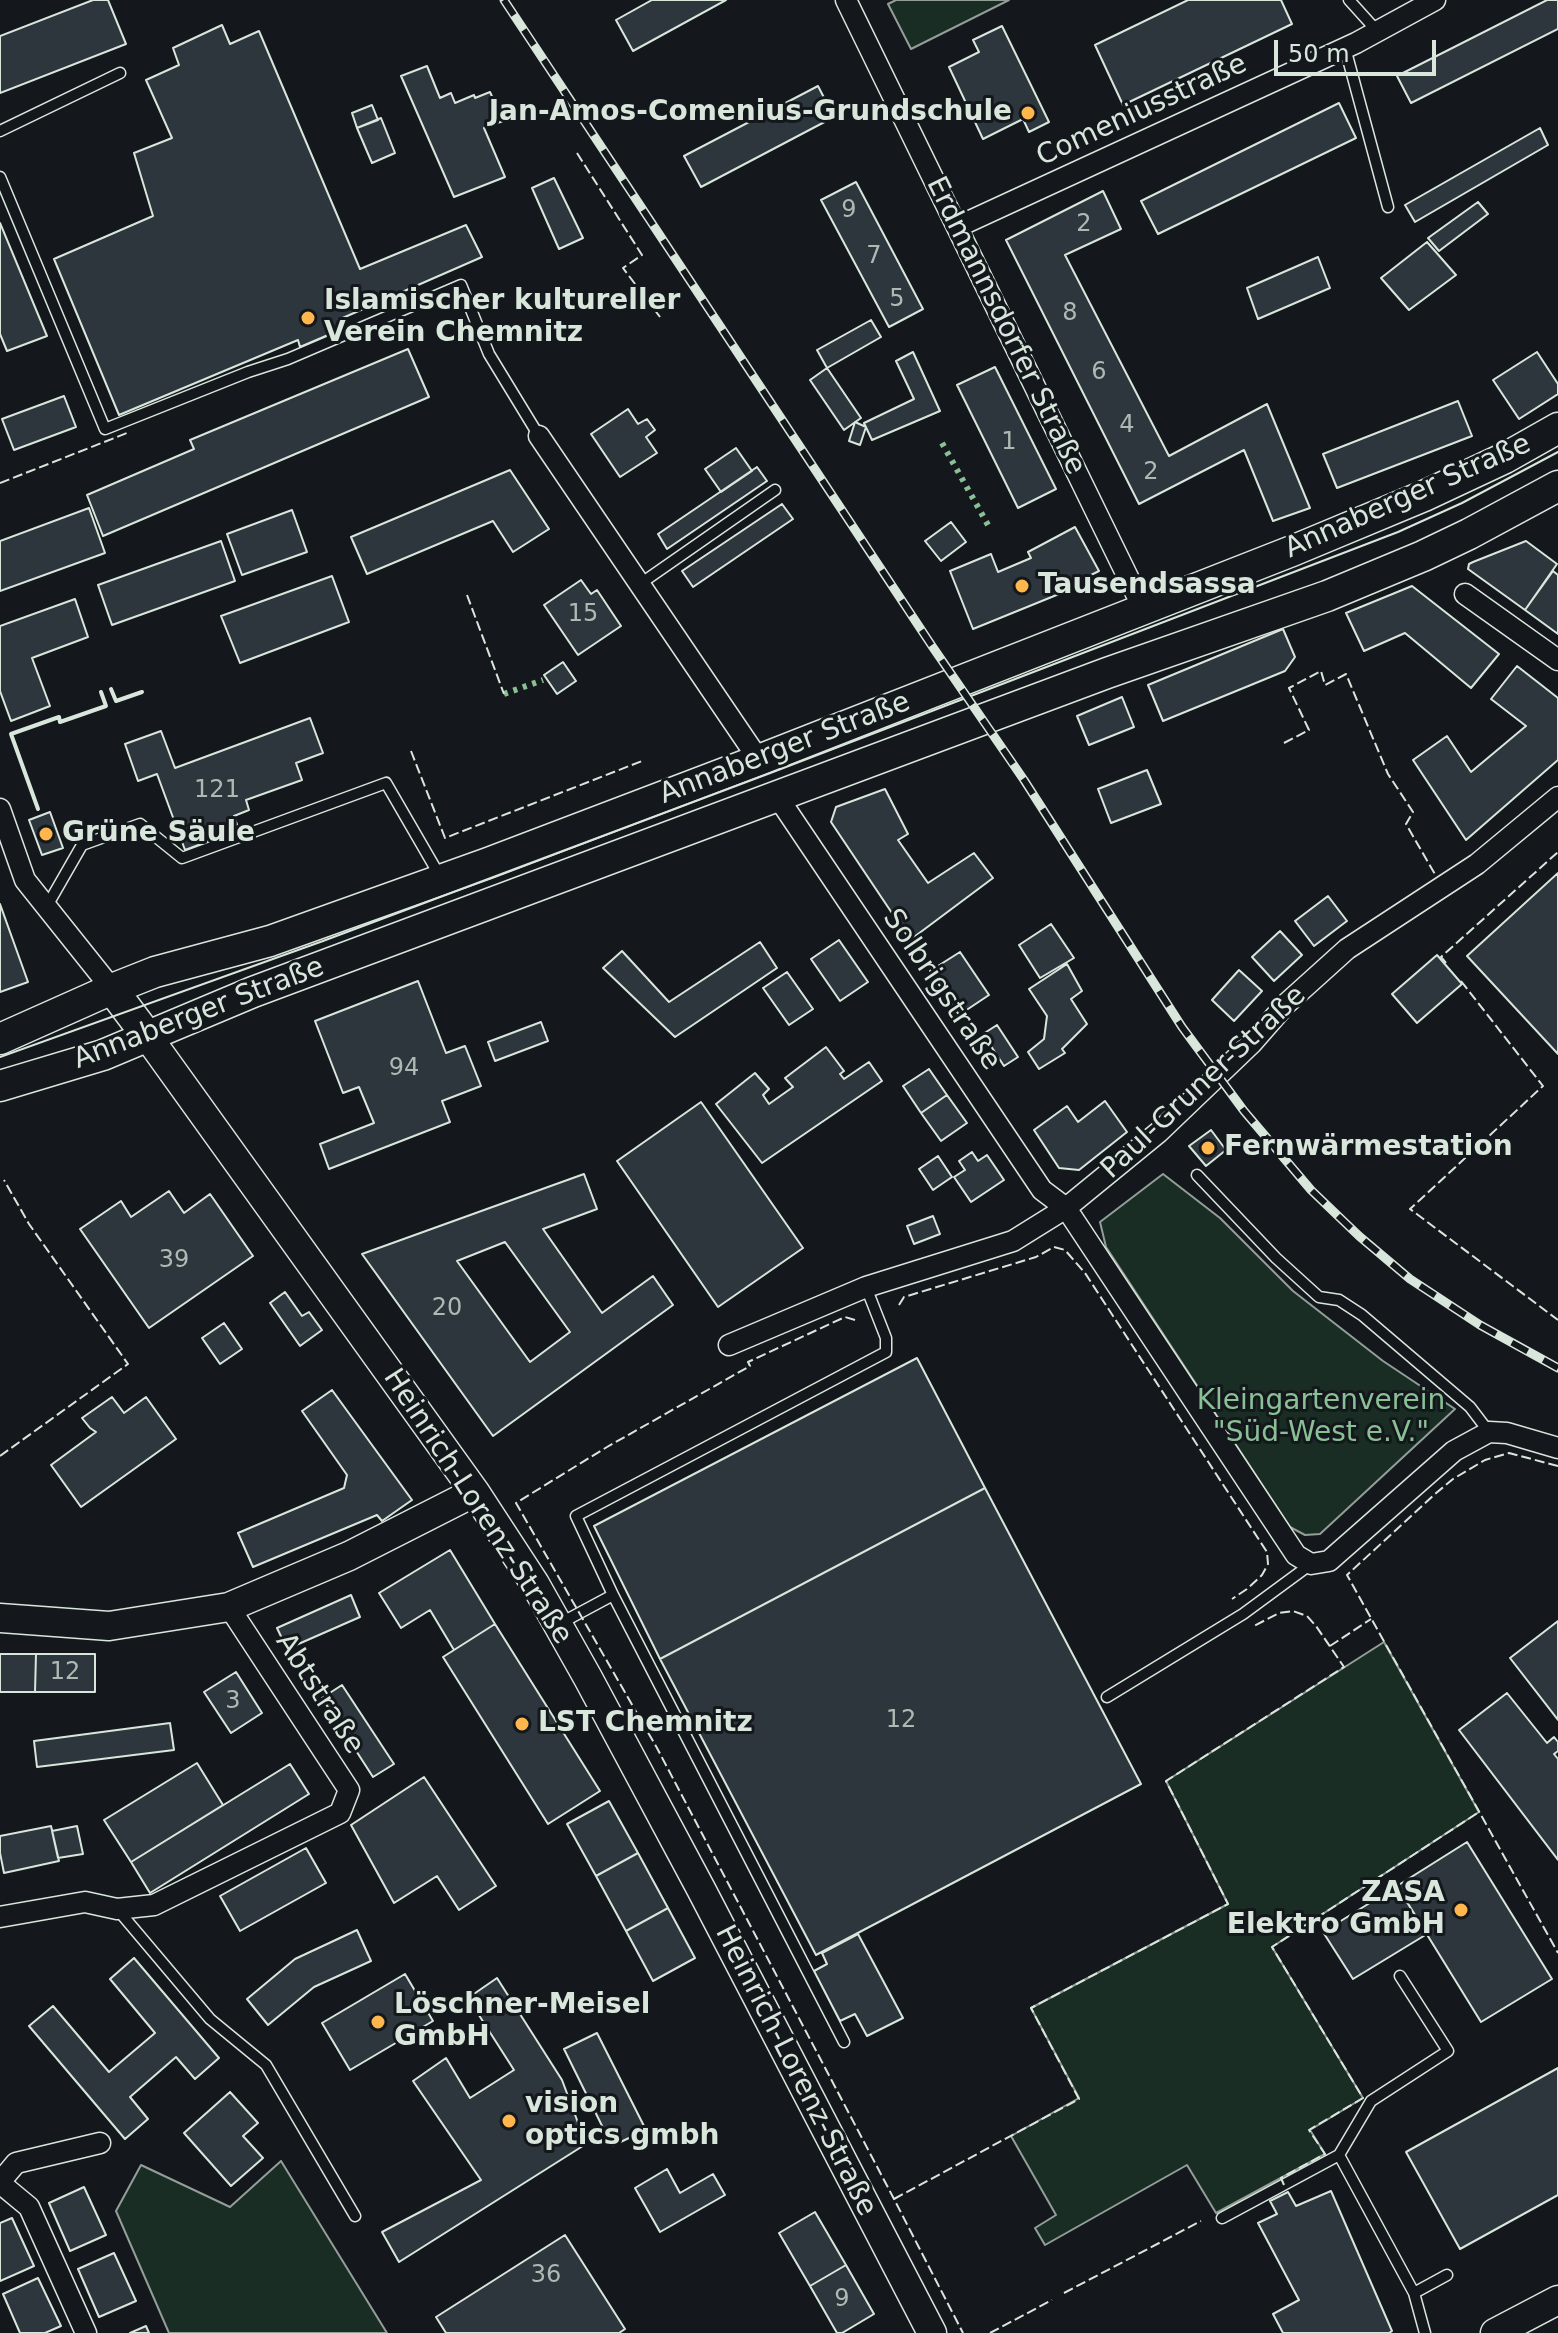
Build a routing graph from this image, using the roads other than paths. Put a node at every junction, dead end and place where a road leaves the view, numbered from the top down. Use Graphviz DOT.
graph roads {
  1 [pos="846,0"];
  2 [pos="1349,0"];
  3 [pos="1435,0"];
  4 [pos="1377,31"];
  5 [pos="1345,48"];
  6 [pos="120,73"];
  7 [pos="0,131"];
  8 [pos="0,177"];
  9 [pos="1388,207"];
  10 [pos="957,227"];
  11 [pos="1558,428"];
  12 [pos="539,436"];
  13 [pos="1558,486"];
  14 [pos="775,490"];
  15 [pos="640,584"];
  16 [pos="1465,594"];
  17 [pos="1143,608"];
  18 [pos="1163,653"];
  19 [pos="1558,660"];
  20 [pos="759,760"];
  21 [pos="777,796"];
  22 [pos="1558,797"];
  23 [pos="0,809"];
  24 [pos="442,880"];
  25 [pos="47,906"];
  26 [pos="112,989"];
  27 [pos="148,1037"];
  28 [pos="0,1039"];
  29 [pos="0,1086"];
  30 [pos="1197,1175"];
  31 [pos="1066,1208"];
  32 [pos="866,1287"];
  33 [pos="729,1345"];
  34 [pos="1489,1432"];
  35 [pos="1558,1448"];
  36 [pos="475,1492"];
  37 [pos="1311,1564"];
  38 [pos="613,1595"];
  39 [pos="229,1607"];
  40 [pos="0,1618"];
  41 [pos="558,1625"];
  42 [pos="1107,1697"];
  43 [pos="117,1909"];
  44 [pos="0,1917"];
  45 [pos="1400,1976"];
  46 [pos="844,2042"];
  47 [pos="100,2143"];
  48 [pos="1339,2155"];
  49 [pos="0,2182"];
  50 [pos="355,2216"];
  51 [pos="1222,2218"];
  52 [pos="1447,2275"];
  53 [pos="1414,2293"];
  54 [pos="1558,2300"];
  55 [pos="86,2333"];
  56 [pos="932,2333"];
  57 [pos="1425,2333"];
  58 [pos="1495,2333"];
  1 -- 10 [label="street, Erdmannsdorfer Straße"];
  2 -- 4 [label="lane"];
  3 -- 4 [label="street, Comeniusstraße"];
  4 -- 5 [label="street, Comeniusstraße"];
  5 -- 9 [label="lane"];
  5 -- 10 [label="street, Comeniusstraße"];
  6 -- 7 [label="lane"];
  8 -- 12 [label="lane"];
  10 -- 17 [label="street, Erdmannsdorfer Straße"];
  11 -- 17 [label="main road, Annaberger Straße"];
  12 -- 15 [label="street"];
  13 -- 18 [label="main road, Annaberger Straße"];
  14 -- 15 [label="lane"];
  15 -- 20 [label="street"];
  16 -- 19 [label="street"];
  17 -- 18 [label="main road, Erdmannsdorfer Straße"];
  17 -- 20 [label="main road, Annaberger Straße"];
  18 -- 21 [label="main road, Annaberger Straße"];
  20 -- 24 [label="main road, Annaberger Straße"];
  21 -- 27 [label="main road, Annaberger Straße"];
  21 -- 31 [label="street, Solbrigstraße"];
  22 -- 31 [label="street, Paul-Gruner-Straße"];
  23 -- 25 [label="street, Heinrich-Lorenz-Straße"];
  24 -- 25 [label="lane"];
  24 -- 26 [label="main road, Annaberger Straße"];
  25 -- 26 [label="street, Heinrich-Lorenz-Straße"];
  26 -- 27 [label="main road, Heinrich-Lorenz-Straße"];
  26 -- 28 [label="main road, Annaberger Straße"];
  27 -- 29 [label="main road, Annaberger Straße"];
  27 -- 36 [label="street, Heinrich-Lorenz-Straße"];
  30 -- 34 [label="lane"];
  31 -- 32 [label="street, Paul-Gruner-Straße"];
  31 -- 37 [label="street, Solbrigstraße"];
  32 -- 33 [label="street, Paul-Gruner-Straße"];
  32 -- 38 [label="lane"];
  34 -- 35 [label="street"];
  34 -- 37 [label="street"];
  36 -- 39 [label="street"];
  36 -- 41 [label="street, Heinrich-Lorenz-Straße"];
  37 -- 42 [label="lane"];
  38 -- 41 [label="lane"];
  38 -- 46 [label="lane"];
  39 -- 40 [label="street"];
  39 -- 43 [label="street, Abtstraße"];
  41 -- 56 [label="street, Heinrich-Lorenz-Straße"];
  43 -- 44 [label="street"];
  43 -- 50 [label="lane"];
  45 -- 48 [label="lane"];
  47 -- 49 [label="street"];
  48 -- 51 [label="lane"];
  48 -- 53 [label="lane"];
  49 -- 55 [label="street"];
  52 -- 53 [label="lane"];
  53 -- 57 [label="lane"];
  54 -- 58 [label="street"];
}
